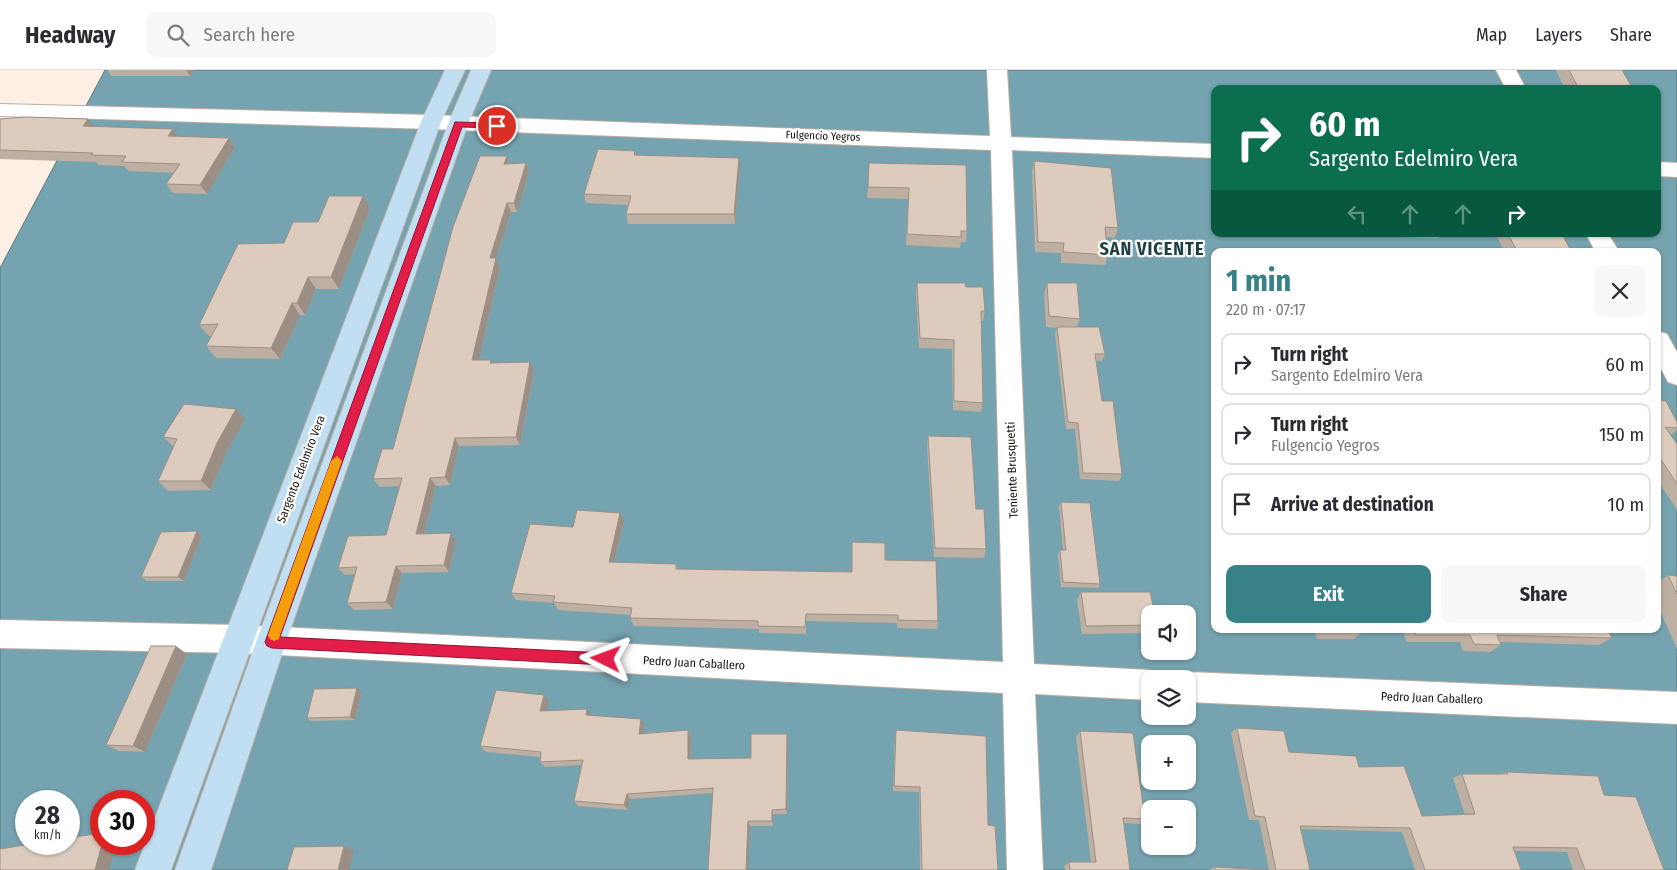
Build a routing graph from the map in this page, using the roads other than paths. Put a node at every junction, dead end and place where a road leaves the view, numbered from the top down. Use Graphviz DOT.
graph roads {
  1 [pos="455,70"];
  2 [pos="481,70"];
  3 [pos="997,70"];
  4 [pos="1506,70"];
  5 [pos="1514,85"];
  6 [pos="0,110"];
  7 [pos="431,122"];
  8 [pos="458,124"];
  9 [pos="1001,142"];
  10 [pos="1211,151"];
  11 [pos="1661,169"];
  12 [pos="1677,170"];
  13 [pos="1598,237"];
  14 [pos="1604,248"];
  15 [pos="1661,346"];
  16 [pos="1677,375"];
  17 [pos="0,634"];
  18 [pos="238,639"];
  19 [pos="272,642"];
  20 [pos="1020,680"];
  21 [pos="1141,686"];
  22 [pos="1196,687"];
  23 [pos="1677,708"];
  24 [pos="153,870"];
  25 [pos="194,870"];
  26 [pos="1026,870"];
  1 -- 7 [label="street, Sargento Edelmiro Vera"];
  2 -- 8 [label="street"];
  3 -- 9 [label="street, Teniente Brusquetti"];
  4 -- 5 [label="street"];
  6 -- 7 [label="street, Fulgencio Yegros"];
  7 -- 8 [label="street, Fulgencio Yegros"];
  7 -- 18 [label="street, Sargento Edelmiro Vera"];
  8 -- 9 [label="street, Fulgencio Yegros"];
  8 -- 19 [label="street"];
  9 -- 10 [label="street, Fulgencio Yegros"];
  9 -- 20 [label="street, Teniente Brusquetti"];
  11 -- 12 [label="street"];
  13 -- 14 [label="street"];
  15 -- 16 [label="street"];
  17 -- 18 [label="street, Pedro Juan Caballero"];
  18 -- 19 [label="street, Pedro Juan Caballero"];
  18 -- 24 [label="street, Sargento Edelmiro Vera"];
  19 -- 20 [label="street, Pedro Juan Caballero"];
  19 -- 25 [label="street"];
  20 -- 21 [label="street, Pedro Juan Caballero"];
  20 -- 26 [label="street, Teniente Brusquetti"];
  22 -- 23 [label="street, Pedro Juan Caballero"];
}
